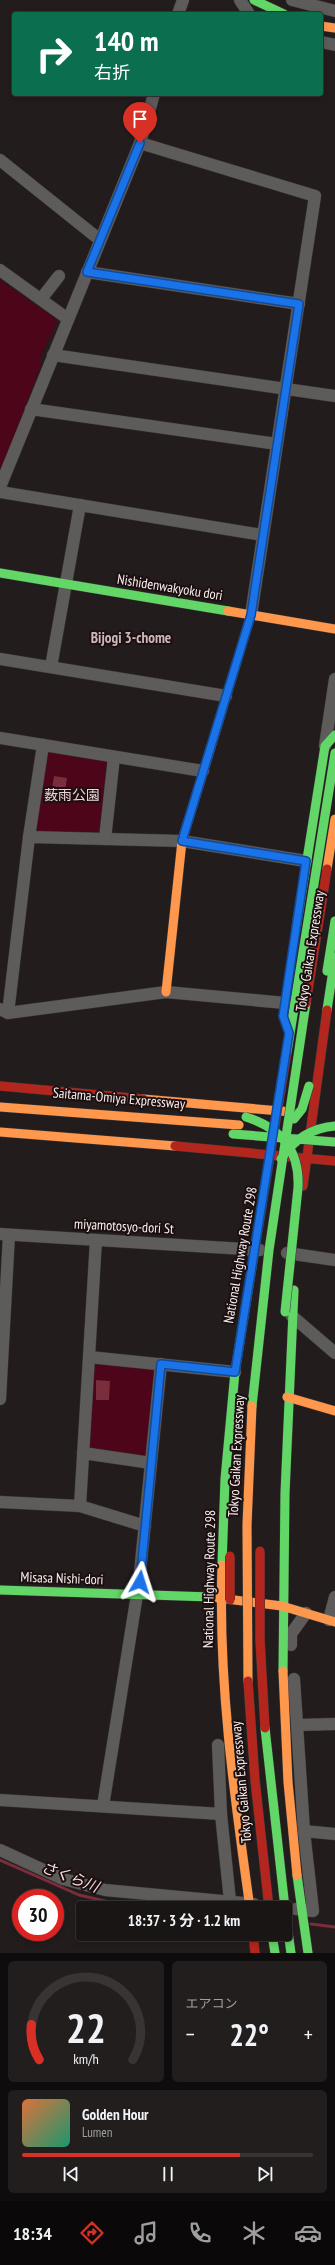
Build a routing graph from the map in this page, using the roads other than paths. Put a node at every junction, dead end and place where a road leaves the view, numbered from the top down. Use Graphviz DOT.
graph roads {
  1 [pos="183,0"];
  2 [pos="240,0"];
  3 [pos="254,0"];
  4 [pos="292,0"];
  5 [pos="335,11"];
  6 [pos="179,12"];
  7 [pos="248,12"];
  8 [pos="280,12"];
  9 [pos="323,26"];
  10 [pos="335,28"];
  11 [pos="323,42"];
  12 [pos="335,45"];
  13 [pos="153,96"];
  14 [pos="140,143"];
  15 [pos="0,160"];
  16 [pos="100,240"];
  17 [pos="0,270"];
  18 [pos="87,272"];
  19 [pos="59,276"];
  20 [pos="41,300"];
  21 [pos="299,304"];
  22 [pos="68,319"];
  23 [pos="53,355"];
  24 [pos="286,389"];
  25 [pos="335,396"];
  26 [pos="32,409"];
  27 [pos="277,444"];
  28 [pos="0,487"];
  29 [pos="0,492"];
  30 [pos="80,505"];
  31 [pos="262,535"];
  32 [pos="0,573"];
  33 [pos="66,584"];
  34 [pos="251,615"];
  35 [pos="335,629"];
  36 [pos="0,659"];
  37 [pos="51,667"];
  38 [pos="335,679"];
  39 [pos="226,696"];
  40 [pos="335,735"];
  41 [pos="0,738"];
  42 [pos="43,745"];
  43 [pos="330,750"];
  44 [pos="114,757"];
  45 [pos="203,771"];
  46 [pos="335,788"];
  47 [pos="335,819"];
  48 [pos="29,837"];
  49 [pos="106,839"];
  50 [pos="182,841"];
  51 [pos="306,861"];
  52 [pos="333,917"];
  53 [pos="294,940"];
  54 [pos="335,957"];
  55 [pos="320,977"];
  56 [pos="166,992"];
  57 [pos="332,1000"];
  58 [pos="284,1006"];
  59 [pos="4,1011"];
  60 [pos="312,1032"];
  61 [pos="289,1033"];
  62 [pos="322,1034"];
  63 [pos="330,1060"];
  64 [pos="307,1063"];
  65 [pos="288,1082"];
  66 [pos="307,1082"];
  67 [pos="0,1086"];
  68 [pos="0,1096"];
  69 [pos="0,1102"];
  70 [pos="0,1107"];
  71 [pos="277,1111"];
  72 [pos="0,1112"];
  73 [pos="315,1115"];
  74 [pos="0,1116"];
  75 [pos="246,1117"];
  76 [pos="292,1121"];
  77 [pos="0,1123"];
  78 [pos="335,1125"];
  79 [pos="237,1128"];
  80 [pos="335,1130"];
  81 [pos="0,1132"];
  82 [pos="279,1134"];
  83 [pos="302,1136"];
  84 [pos="186,1137"];
  85 [pos="225,1140"];
  86 [pos="241,1142"];
  87 [pos="335,1142"];
  88 [pos="289,1148"];
  89 [pos="335,1149"];
  90 [pos="271,1156"];
  91 [pos="294,1157"];
  92 [pos="306,1158"];
  93 [pos="335,1161"];
  94 [pos="273,1182"];
  95 [pos="298,1184"];
  96 [pos="5,1235"];
  97 [pos="96,1240"];
  98 [pos="251,1249"];
  99 [pos="296,1254"];
  100 [pos="335,1260"];
  101 [pos="278,1280"];
  102 [pos="292,1316"];
  103 [pos="335,1353"];
  104 [pos="89,1357"];
  105 [pos="161,1364"];
  106 [pos="235,1372"];
  107 [pos="287,1397"];
  108 [pos="0,1399"];
  109 [pos="335,1411"];
  110 [pos="83,1454"];
  111 [pos="151,1463"];
  112 [pos="0,1502"];
  113 [pos="80,1506"];
  114 [pos="145,1526"];
  115 [pos="260,1542"];
  116 [pos="274,1556"];
  117 [pos="274,1577"];
  118 [pos="0,1590"];
  119 [pos="138,1595"];
  120 [pos="221,1597"];
  121 [pos="335,1597"];
  122 [pos="282,1606"];
  123 [pos="306,1613"];
  124 [pos="332,1621"];
  125 [pos="232,1642"];
  126 [pos="223,1682"];
  127 [pos="275,1706"];
  128 [pos="335,1724"];
  129 [pos="297,1725"];
  130 [pos="276,1736"];
  131 [pos="244,1763"];
  132 [pos="0,1800"];
  133 [pos="103,1806"];
  134 [pos="221,1814"];
  135 [pos="258,1829"];
  136 [pos="304,1831"];
  137 [pos="335,1834"];
  138 [pos="0,1850"];
  139 [pos="278,1863"];
  140 [pos="230,1901"];
  141 [pos="249,1901"];
  142 [pos="267,1901"];
  143 [pos="284,1901"];
  144 [pos="292,1917"];
  145 [pos="302,1920"];
  146 [pos="254,1941"];
  147 [pos="273,1941"];
  148 [pos="289,1941"];
  149 [pos="255,1953"];
  150 [pos="275,1953"];
  151 [pos="291,1953"];
  152 [pos="308,1953"];
  1 -- 6 [label="street"];
  2 -- 7 [label="street"];
  3 -- 8 [label="main road"];
  4 -- 5 [label="street"];
  9 -- 10 [label="main road"];
  11 -- 12 [label="street"];
  13 -- 14 [label="street"];
  14 -- 16 [label="street"];
  14 -- 21 [label="street"];
  15 -- 16 [label="street"];
  16 -- 18 [label="street"];
  17 -- 20 [label="street"];
  18 -- 21 [label="street"];
  18 -- 22 [label="street"];
  19 -- 20 [label="street"];
  20 -- 22 [label="street"];
  21 -- 24 [label="street"];
  22 -- 23 [label="street"];
  23 -- 24 [label="street"];
  23 -- 26 [label="street"];
  24 -- 25 [label="street"];
  24 -- 27 [label="street"];
  26 -- 27 [label="street"];
  26 -- 28 [label="street"];
  27 -- 31 [label="street"];
  29 -- 30 [label="street"];
  30 -- 31 [label="street"];
  30 -- 33 [label="street"];
  31 -- 34 [label="street"];
  32 -- 33 [label="main road, Nishidenwakyoku dori"];
  33 -- 34 [label="main road, Nishidenwakyoku dori"];
  33 -- 37 [label="street"];
  34 -- 35 [label="main road, Nishidenwakyoku dori"];
  34 -- 39 [label="main road"];
  36 -- 37 [label="street"];
  37 -- 39 [label="street"];
  38 -- 43 [label="street"];
  39 -- 45 [label="main road"];
  40 -- 43 [label="main road"];
  41 -- 42 [label="street"];
  42 -- 44 [label="street"];
  42 -- 48 [label="street"];
  43 -- 51 [label="main road"];
  43 -- 61 [label="main road, National Highway Route 298"];
  44 -- 45 [label="street"];
  44 -- 49 [label="street"];
  45 -- 50 [label="main road"];
  46 -- 65 [label="main road"];
  47 -- 135 [label="main road, Tokyo Gaikan Expressway, bridge"];
  48 -- 49 [label="street"];
  48 -- 59 [label="street"];
  49 -- 50 [label="street"];
  50 -- 51 [label="street"];
  50 -- 56 [label="main road"];
  51 -- 53 [label="main road"];
  52 -- 55 [label="main road, Tokyo Gaikan Expressway"];
  52 -- 66 [label="main road"];
  54 -- 57 [label="main road"];
  56 -- 58 [label="street"];
  56 -- 59 [label="street"];
  57 -- 62 [label="main road"];
  58 -- 61 [label="main road"];
  60 -- 64 [label="main road, Tokyo Gaikan Expressway"];
  61 -- 71 [label="main road, National Highway Route 298"];
  62 -- 63 [label="main road"];
  62 -- 73 [label="main road"];
  65 -- 75 [label="main road"];
  65 -- 76 [label="main road, bridge"];
  66 -- 76 [label="main road, bridge"];
  66 -- 78 [label="main road"];
  66 -- 91 [label="main road, bridge"];
  67 -- 71 [label="main road"];
  68 -- 75 [label="main road"];
  69 -- 79 [label="main road, Saitama-Omiya Expressway"];
  70 -- 79 [label="main road"];
  71 -- 73 [label="main road"];
  71 -- 90 [label="main road, National Highway Route 298"];
  72 -- 79 [label="main road"];
  73 -- 92 [label="main road"];
  74 -- 79 [label="main road, Saitama-Omiya Expressway"];
  75 -- 76 [label="main road, bridge"];
  75 -- 82 [label="main road, bridge"];
  76 -- 78 [label="main road, bridge"];
  76 -- 82 [label="main road, bridge"];
  76 -- 83 [label="main road"];
  77 -- 84 [label="main road"];
  78 -- 83 [label="main road, bridge"];
  79 -- 80 [label="main road, bridge"];
  79 -- 87 [label="main road, bridge"];
  81 -- 90 [label="main road"];
  82 -- 86 [label="main road, bridge"];
  82 -- 88 [label="main road, bridge"];
  83 -- 88 [label="main road, bridge"];
  83 -- 89 [label="main road"];
  85 -- 86 [label="main road"];
  86 -- 88 [label="main road"];
  86 -- 94 [label="main road"];
  88 -- 89 [label="main road"];
  88 -- 91 [label="main road, bridge"];
  88 -- 94 [label="main road, bridge"];
  89 -- 95 [label="main road"];
  90 -- 92 [label="main road"];
  90 -- 98 [label="main road, National Highway Route 298"];
  91 -- 95 [label="main road, bridge"];
  91 -- 101 [label="main road"];
  92 -- 93 [label="main road"];
  92 -- 99 [label="main road"];
  94 -- 125 [label="main road, bridge"];
  95 -- 116 [label="main road, bridge"];
  96 -- 97 [label="street, miyamotosyo-dori St"];
  96 -- 108 [label="street"];
  97 -- 98 [label="street, miyamotosyo-dori St"];
  97 -- 104 [label="street"];
  98 -- 99 [label="street, miyamotosyo-dori St"];
  98 -- 106 [label="main road, National Highway Route 298"];
  99 -- 100 [label="street, miyamotosyo-dori St"];
  99 -- 102 [label="main road"];
  102 -- 103 [label="street"];
  102 -- 107 [label="main road"];
  104 -- 105 [label="street"];
  104 -- 110 [label="street"];
  105 -- 106 [label="street"];
  105 -- 111 [label="street"];
  106 -- 120 [label="main road, National Highway Route 298"];
  107 -- 109 [label="main road"];
  107 -- 122 [label="main road"];
  110 -- 111 [label="street"];
  110 -- 113 [label="street"];
  111 -- 114 [label="street"];
  112 -- 113 [label="street"];
  113 -- 114 [label="street"];
  114 -- 119 [label="street"];
  115 -- 139 [label="main road, Tokyo Gaikan Expressway, bridge"];
  117 -- 127 [label="main road"];
  118 -- 119 [label="main road, Misasa Nishi-dori"];
  119 -- 120 [label="main road, Misasa Nishi-dori"];
  119 -- 133 [label="street"];
  120 -- 122 [label="main road, Misasa Nishi-dori"];
  120 -- 126 [label="main road, National Highway Route 298"];
  121 -- 124 [label="street"];
  122 -- 123 [label="main road, Misasa Nishi-dori"];
  122 -- 145 [label="main road"];
  123 -- 124 [label="main road, Misasa Nishi-dori"];
  123 -- 129 [label="street"];
  126 -- 134 [label="street"];
  126 -- 141 [label="main road, National Highway Route 298"];
  128 -- 129 [label="street"];
  129 -- 136 [label="street"];
  130 -- 139 [label="main road, bridge"];
  131 -- 135 [label="main road"];
  132 -- 133 [label="street"];
  133 -- 134 [label="street"];
  134 -- 140 [label="street"];
  135 -- 142 [label="main road, Tokyo Gaikan Expressway, bridge"];
  136 -- 137 [label="street"];
  136 -- 145 [label="street"];
  138 -- 140 [label="street"];
  139 -- 143 [label="main road, Tokyo Gaikan Expressway, bridge"];
  144 -- 145 [label="street"];
  145 -- 152 [label="main road"];
  146 -- 149 [label="main road"];
  147 -- 150 [label="main road"];
  148 -- 151 [label="main road, Tokyo Gaikan Expressway"];
}
